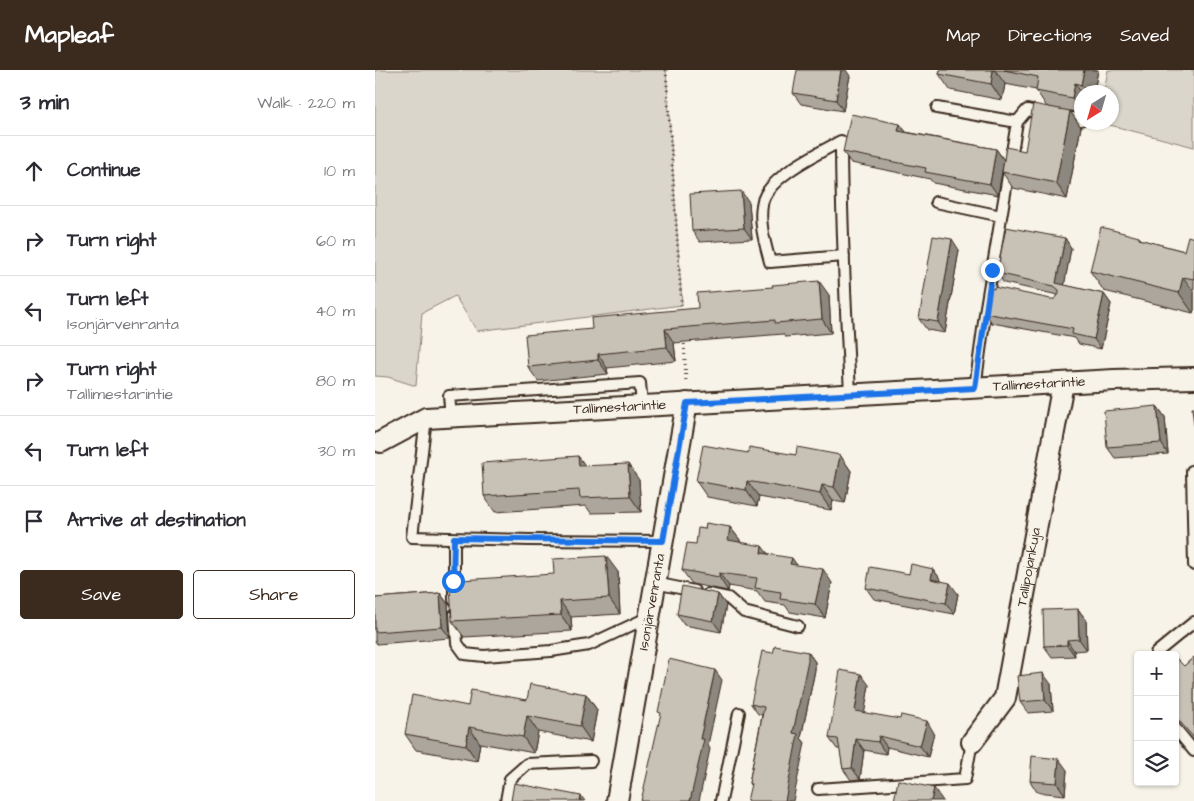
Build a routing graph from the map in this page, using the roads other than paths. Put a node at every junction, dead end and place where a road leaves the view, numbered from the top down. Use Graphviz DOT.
graph roads {
  1 [pos="937,108"];
  2 [pos="1074,119"];
  3 [pos="1017,122"];
  4 [pos="936,202"];
  5 [pos="1001,216"];
  6 [pos="844,256"];
  7 [pos="1194,378"];
  8 [pos="1063,383"];
  9 [pos="975,388"];
  10 [pos="850,394"];
  11 [pos="687,403"];
  12 [pos="426,418"];
  13 [pos="378,447"];
  14 [pos="1194,470"];
  15 [pos="454,538"];
  16 [pos="663,541"];
  17 [pos="1194,565"];
  18 [pos="655,583"];
  19 [pos="649,617"];
  20 [pos="1194,622"];
  21 [pos="798,626"];
  22 [pos="1157,651"];
  23 [pos="739,713"];
  24 [pos="1179,733"];
  25 [pos="972,742"];
  26 [pos="1194,751"];
  27 [pos="591,761"];
  28 [pos="818,789"];
  29 [pos="506,801"];
  30 [pos="617,801"];
  31 [pos="721,801"];
  1 -- 3 [label="lane"];
  2 -- 3 [label="lane"];
  3 -- 5 [label="lane"];
  4 -- 5 [label="lane"];
  5 -- 9 [label="lane"];
  6 -- 6 [label="lane"];
  6 -- 10 [label="lane"];
  7 -- 8 [label="street, Tallimestarintie"];
  8 -- 9 [label="street, Tallimestarintie"];
  8 -- 25 [label="street, Tallipojankuja"];
  9 -- 10 [label="street, Tallimestarintie"];
  10 -- 11 [label="street, Tallimestarintie"];
  11 -- 12 [label="street, Tallimestarintie"];
  11 -- 16 [label="street, Isonjärvenranta"];
  12 -- 13 [label="street, Tallimestarintie"];
  12 -- 15 [label="lane"];
  14 -- 17 [label="lane"];
  15 -- 16 [label="lane"];
  15 -- 19 [label="lane"];
  16 -- 18 [label="street, Isonjärvenranta"];
  18 -- 19 [label="street, Isonjärvenranta"];
  18 -- 21 [label="lane"];
  19 -- 30 [label="street, Isonjärvenranta"];
  20 -- 22 [label="lane"];
  23 -- 31 [label="lane"];
  24 -- 26 [label="lane"];
  25 -- 28 [label="lane"];
  27 -- 29 [label="lane"];
}
